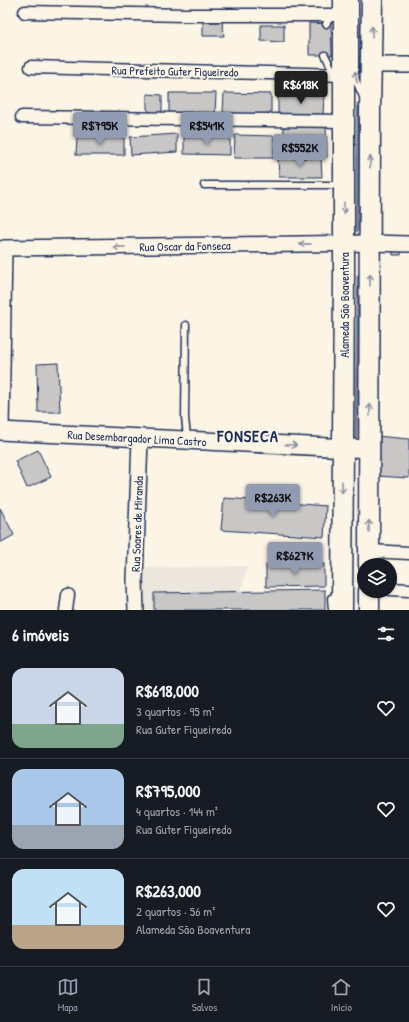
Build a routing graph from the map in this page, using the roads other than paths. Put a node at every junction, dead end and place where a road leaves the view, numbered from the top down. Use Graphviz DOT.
graph roads {
  1 [pos="372,0"];
  2 [pos="340,11"];
  3 [pos="25,12"];
  4 [pos="325,55"];
  5 [pos="372,65"];
  6 [pos="409,65"];
  7 [pos="30,67"];
  8 [pos="339,75"];
  9 [pos="370,113"];
  10 [pos="22,117"];
  11 [pos="344,121"];
  12 [pos="204,185"];
  13 [pos="344,185"];
  14 [pos="344,243"];
  15 [pos="370,243"];
  16 [pos="409,244"];
  17 [pos="2,248"];
  18 [pos="186,325"];
  19 [pos="0,431"];
  20 [pos="140,439"];
  21 [pos="187,440"];
  22 [pos="343,448"];
  23 [pos="370,449"];
  24 [pos="409,554"];
  25 [pos="369,558"];
  26 [pos="397,589"];
  27 [pos="342,590"];
  28 [pos="409,590"];
  29 [pos="68,595"];
  30 [pos="369,598"];
  31 [pos="66,610"];
  32 [pos="136,610"];
  33 [pos="332,610"];
  34 [pos="342,610"];
  35 [pos="369,610"];
  5 -- 1 [label="highway, one-way"];
  2 -- 3 [label="street"];
  2 -- 8 [label="highway, Alameda São Boaventura"];
  9 -- 2 [label="lane, one-way"];
  4 -- 8 [label="lane"];
  5 -- 6 [label="street"];
  5 -- 9 [label="highway"];
  7 -- 8 [label="street, Rua Prefeito Guter Figueiredo"];
  8 -- 11 [label="highway, Alameda São Boaventura"];
  15 -- 9 [label="highway, one-way"];
  10 -- 11 [label="street"];
  11 -- 13 [label="highway, Alameda São Boaventura"];
  12 -- 13 [label="lane"];
  13 -- 14 [label="highway, Alameda São Boaventura, one-way"];
  14 -- 15 [label="street, Rua Oscar da Fonseca"];
  14 -- 17 [label="street, Rua Oscar da Fonseca, one-way"];
  14 -- 22 [label="highway, Alameda São Boaventura"];
  15 -- 16 [label="street, Rua Oscar da Fonseca"];
  23 -- 15 [label="highway, one-way"];
  17 -- 19 [label="street"];
  18 -- 21 [label="lane"];
  19 -- 20 [label="main road, Rua Desembargador Lima Castro"];
  20 -- 21 [label="main road, Rua Desembargador Lima Castro"];
  20 -- 32 [label="street, Rua Soares de Miranda"];
  21 -- 22 [label="main road, Rua Desembargador Lima Castro, one-way"];
  22 -- 23 [label="main road, Rua Desembargador Lima Castro"];
  22 -- 27 [label="highway, Alameda São Boaventura, one-way"];
  25 -- 23 [label="highway, one-way"];
  24 -- 25 [label="street"];
  26 -- 28 [label="street"];
  27 -- 33 [label="lane"];
  27 -- 34 [label="highway, Alameda São Boaventura"];
  29 -- 31 [label="street"];
  30 -- 35 [label="highway"];
}
